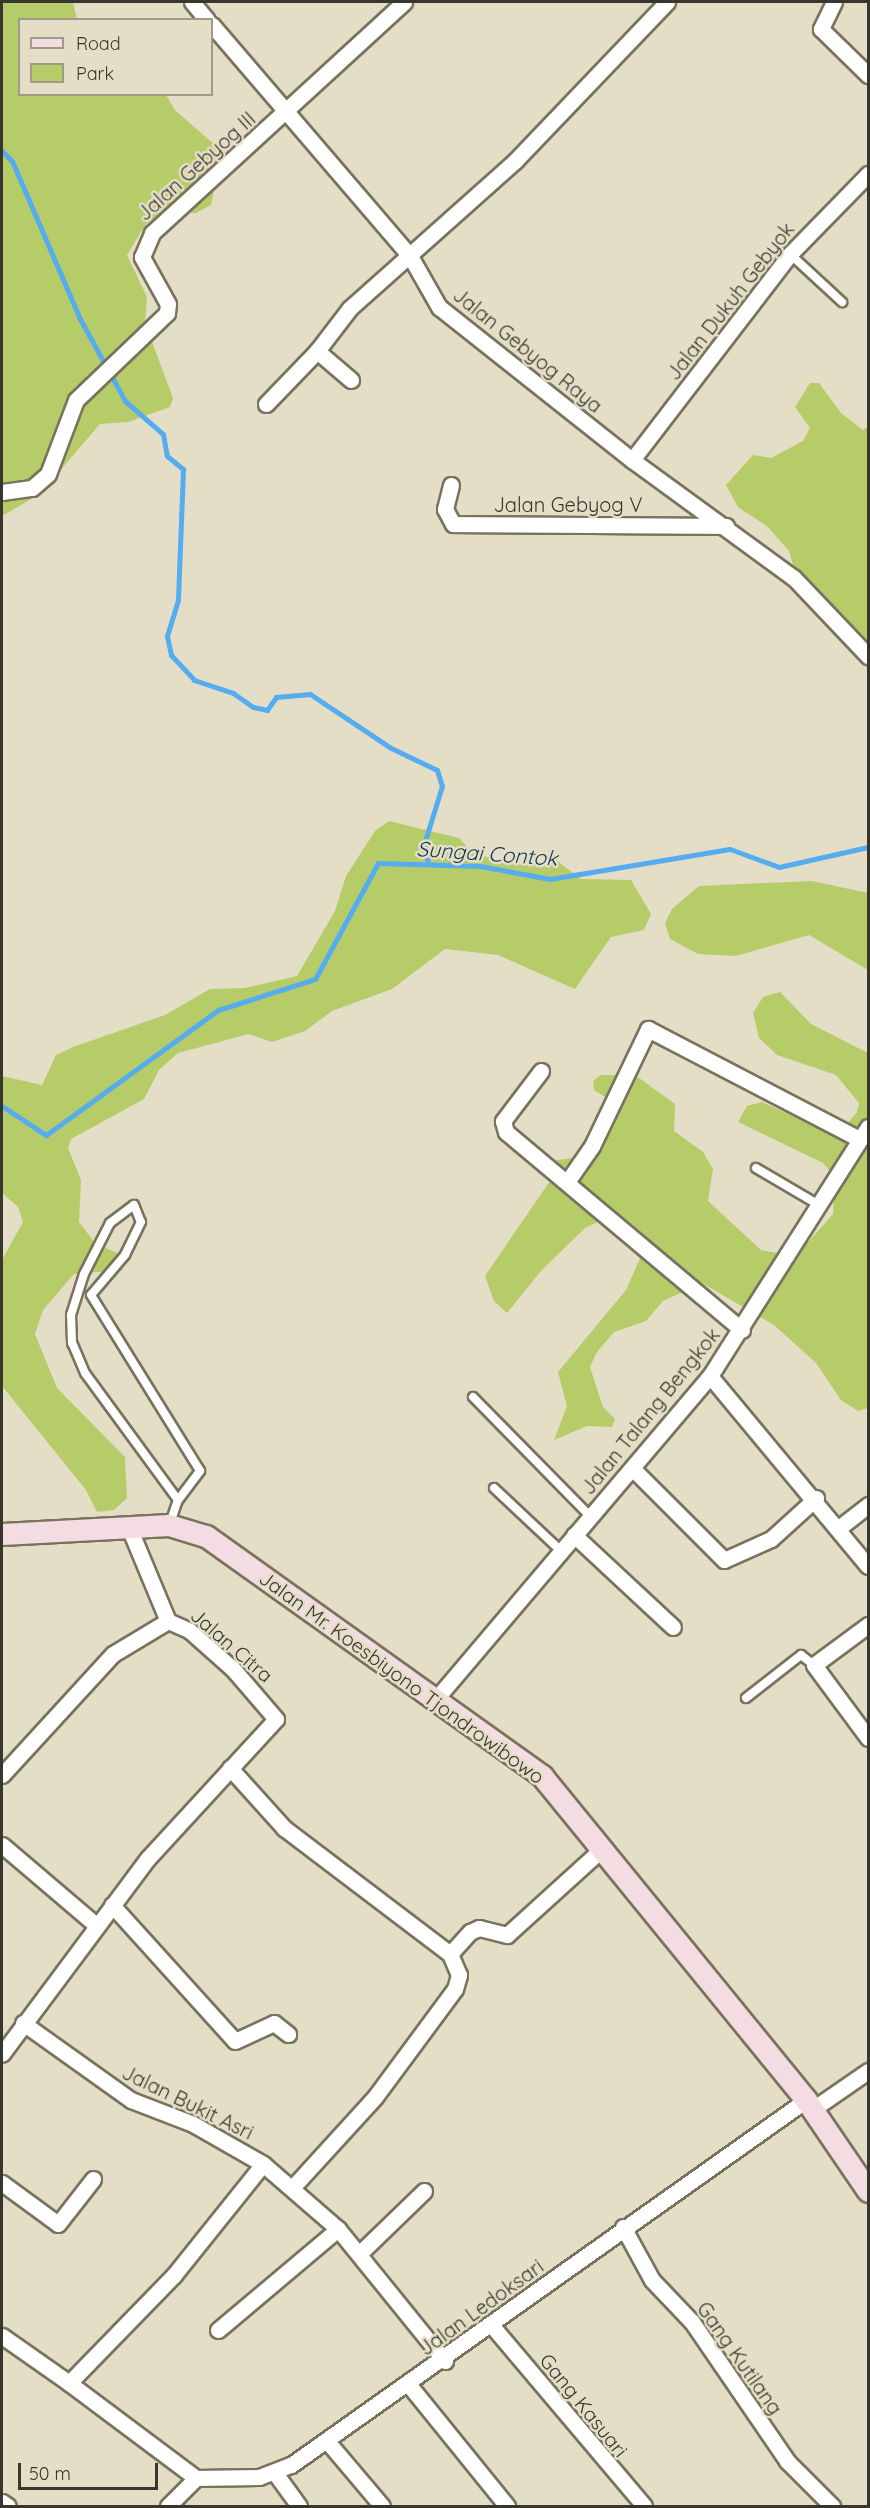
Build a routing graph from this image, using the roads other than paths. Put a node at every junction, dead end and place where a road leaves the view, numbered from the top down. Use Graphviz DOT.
graph roads {
  1 [pos="192,2"];
  2 [pos="667,2"];
  3 [pos="834,2"];
  4 [pos="400,3"];
  5 [pos="205,18"];
  6 [pos="213,26"];
  7 [pos="868,75"];
  8 [pos="286,113"];
  9 [pos="868,174"];
  10 [pos="790,254"];
  11 [pos="411,256"];
  12 [pos="842,302"];
  13 [pos="317,351"];
  14 [pos="351,380"];
  15 [pos="266,404"];
  16 [pos="632,460"];
  17 [pos="451,485"];
  18 [pos="2,492"];
  19 [pos="726,526"];
  20 [pos="868,656"];
  21 [pos="541,1071"];
  22 [pos="864,1133"];
  23 [pos="756,1168"];
  24 [pos="567,1182"];
  25 [pos="819,1205"];
  26 [pos="80,1286"];
  27 [pos="91,1295"];
  28 [pos="742,1330"];
  29 [pos="710,1376"];
  30 [pos="473,1397"];
  31 [pos="632,1468"];
  32 [pos="494,1488"];
  33 [pos="816,1498"];
  34 [pos="178,1500"];
  35 [pos="868,1505"];
  36 [pos="590,1516"];
  37 [pos="128,1525"];
  38 [pos="169,1525"];
  39 [pos="840,1527"];
  40 [pos="2,1534"];
  41 [pos="574,1535"];
  42 [pos="561,1551"];
  43 [pos="868,1566"];
  44 [pos="168,1621"];
  45 [pos="868,1625"];
  46 [pos="673,1627"];
  47 [pos="814,1665"];
  48 [pos="746,1698"];
  49 [pos="435,1700"];
  50 [pos="868,1738"];
  51 [pos="4,1767"];
  52 [pos="230,1768"];
  53 [pos="2,1845"];
  54 [pos="603,1848"];
  55 [pos="112,1905"];
  56 [pos="96,1925"];
  57 [pos="450,1954"];
  58 [pos="23,2024"];
  59 [pos="288,2034"];
  60 [pos="2,2054"];
  61 [pos="868,2071"];
  62 [pos="809,2104"];
  63 [pos="263,2164"];
  64 [pos="93,2179"];
  65 [pos="2,2183"];
  66 [pos="292,2188"];
  67 [pos="424,2191"];
  68 [pos="868,2191"];
  69 [pos="623,2227"];
  70 [pos="338,2229"];
  71 [pos="360,2253"];
  72 [pos="493,2327"];
  73 [pos="218,2330"];
  74 [pos="2,2336"];
  75 [pos="445,2361"];
  76 [pos="69,2383"];
  77 [pos="409,2385"];
  78 [pos="327,2441"];
  79 [pos="275,2473"];
  80 [pos="196,2478"];
  81 [pos="2,2502"];
  82 [pos="8,2506"];
  83 [pos="168,2506"];
  84 [pos="299,2506"];
  85 [pos="382,2506"];
  86 [pos="507,2506"];
  87 [pos="644,2506"];
  88 [pos="832,2506"];
  1 -- 5 [label="street"];
  2 -- 11 [label="street"];
  3 -- 7 [label="street"];
  4 -- 8 [label="street"];
  6 -- 8 [label="street, Jalan Gebyog Raya"];
  8 -- 11 [label="street, Jalan Gebyog Raya"];
  8 -- 18 [label="street, Jalan Gebyog III"];
  9 -- 10 [label="street, Jalan Dukuh Gebyok"];
  10 -- 12 [label="lane"];
  10 -- 16 [label="street, Jalan Dukuh Gebyok"];
  11 -- 13 [label="street"];
  11 -- 16 [label="street, Jalan Gebyog Raya"];
  13 -- 14 [label="street"];
  13 -- 15 [label="street"];
  16 -- 19 [label="street, Jalan Gebyog Raya"];
  17 -- 19 [label="street, Jalan Gebyog V"];
  19 -- 20 [label="street, Jalan Gebyog Raya"];
  21 -- 24 [label="street"];
  22 -- 24 [label="street"];
  22 -- 25 [label="street, Jalan Talang Bengkok"];
  23 -- 25 [label="lane"];
  24 -- 28 [label="street"];
  25 -- 28 [label="street, Jalan Talang Bengkok"];
  26 -- 27 [label="lane"];
  26 -- 27 [label="lane"];
  26 -- 34 [label="lane"];
  27 -- 34 [label="lane"];
  28 -- 29 [label="street, Jalan Talang Bengkok"];
  29 -- 31 [label="street, Jalan Talang Bengkok"];
  29 -- 33 [label="street"];
  30 -- 36 [label="lane"];
  31 -- 33 [label="street"];
  31 -- 36 [label="street, Jalan Talang Bengkok"];
  32 -- 42 [label="lane"];
  33 -- 39 [label="street"];
  34 -- 38 [label="lane"];
  35 -- 39 [label="street"];
  36 -- 41 [label="street, Jalan Talang Bengkok"];
  37 -- 38 [label="main road, Jalan Mr. Koesbiyono Tjondrowibowo"];
  37 -- 40 [label="main road, Jalan Mr. Koesbiyono Tjondrowibowo"];
  37 -- 44 [label="street"];
  38 -- 49 [label="main road, Jalan Mr. Koesbiyono Tjondrowibowo"];
  39 -- 43 [label="street"];
  41 -- 42 [label="street, Jalan Talang Bengkok"];
  41 -- 46 [label="street"];
  42 -- 49 [label="street, Jalan Talang Bengkok"];
  44 -- 51 [label="street, Jalan Citra"];
  44 -- 52 [label="street, Jalan Citra"];
  45 -- 47 [label="street"];
  47 -- 48 [label="lane"];
  47 -- 50 [label="street"];
  49 -- 54 [label="main road, Jalan Mr. Koesbiyono Tjondrowibowo"];
  52 -- 55 [label="street"];
  52 -- 57 [label="street"];
  53 -- 56 [label="street"];
  54 -- 57 [label="street"];
  54 -- 62 [label="main road, Jalan Mr. Koesbiyono Tjondrowibowo"];
  55 -- 56 [label="street"];
  55 -- 59 [label="street"];
  56 -- 58 [label="street"];
  57 -- 66 [label="street"];
  58 -- 60 [label="street"];
  58 -- 63 [label="street, Jalan Bukit Asri"];
  61 -- 62 [label="street, Jalan Ledoksari"];
  62 -- 68 [label="main road, Jalan Mr. Koesbiyono Tjondrowibowo"];
  62 -- 69 [label="street, Jalan Ledoksari"];
  63 -- 66 [label="street, Jalan Bukit Asri"];
  63 -- 76 [label="street"];
  64 -- 65 [label="street"];
  66 -- 70 [label="street, Jalan Bukit Asri"];
  67 -- 71 [label="street"];
  69 -- 72 [label="street, Jalan Ledoksari"];
  69 -- 88 [label="street, Gang Kutilang"];
  70 -- 71 [label="street, Jalan Bukit Asri"];
  70 -- 73 [label="street"];
  71 -- 75 [label="street, Jalan Bukit Asri"];
  72 -- 75 [label="street, Jalan Ledoksari"];
  72 -- 87 [label="street, Gang Kasuari"];
  74 -- 76 [label="street"];
  75 -- 77 [label="street, Jalan Ledoksari"];
  76 -- 80 [label="street"];
  77 -- 78 [label="street, Jalan Ledoksari"];
  77 -- 86 [label="street"];
  78 -- 79 [label="street, Jalan Ledoksari"];
  78 -- 85 [label="street"];
  79 -- 80 [label="street, Jalan Ledoksari"];
  79 -- 84 [label="street"];
  80 -- 83 [label="street"];
  81 -- 82 [label="street"];
}
